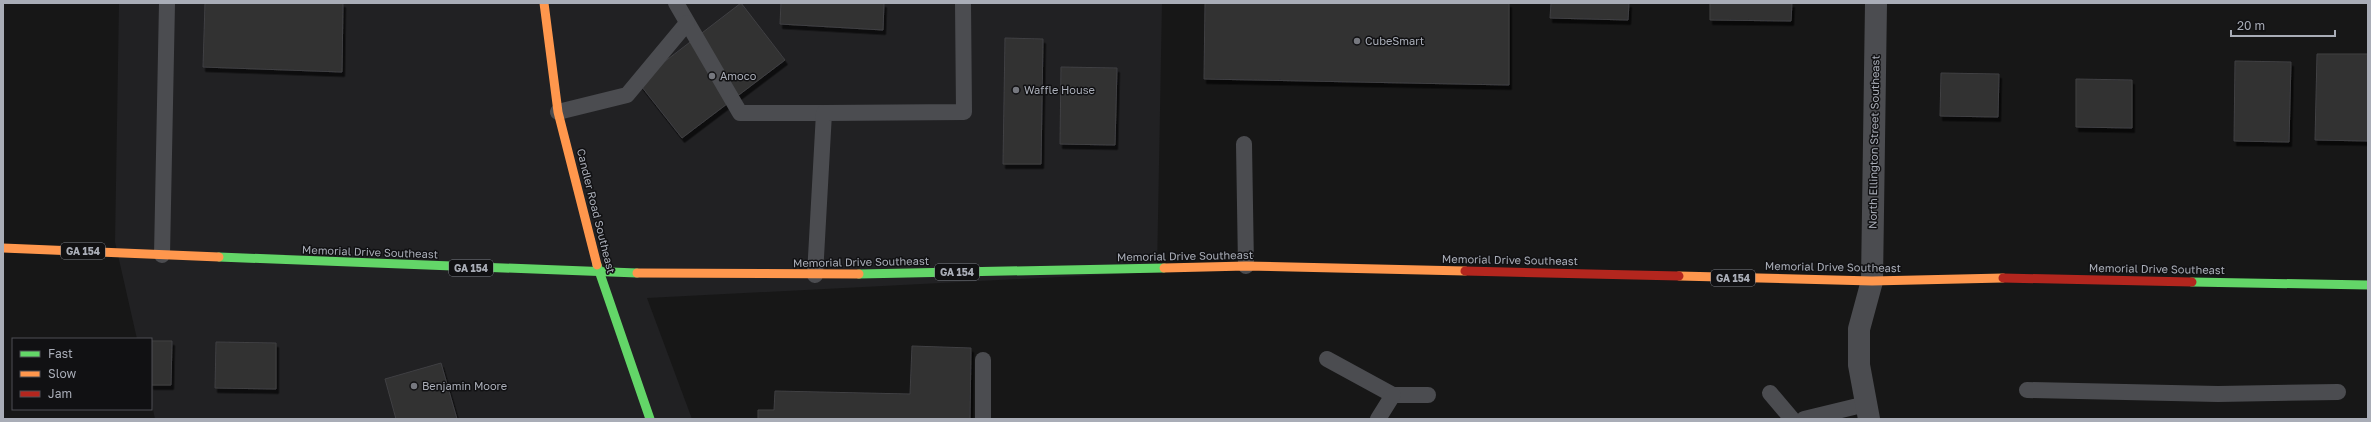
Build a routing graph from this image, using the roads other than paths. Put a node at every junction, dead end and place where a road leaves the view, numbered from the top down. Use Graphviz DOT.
graph roads {
  1 [pos="167,3"];
  2 [pos="544,3"];
  3 [pos="676,3"];
  4 [pos="963,3"];
  5 [pos="1876,3"];
  6 [pos="687,23"];
  7 [pos="558,112"];
  8 [pos="824,113"];
  9 [pos="1244,144"];
  10 [pos="3,248"];
  11 [pos="162,255"];
  12 [pos="1246,266"];
  13 [pos="599,273"];
  14 [pos="815,275"];
  15 [pos="1872,281"];
  16 [pos="2368,285"];
  17 [pos="1327,359"];
  18 [pos="983,360"];
  19 [pos="2027,390"];
  20 [pos="2338,392"];
  21 [pos="1770,393"];
  22 [pos="1393,395"];
  23 [pos="1428,395"];
  24 [pos="1868,411"];
  25 [pos="650,419"];
  26 [pos="983,419"];
  27 [pos="1378,419"];
  28 [pos="1792,419"];
  29 [pos="1804,419"];
  1 -- 11 [label="lane"];
  2 -- 7 [label="main road, Candler Road Southeast"];
  3 -- 6 [label="lane"];
  4 -- 8 [label="lane"];
  5 -- 15 [label="street, North Ellington Street Southeast"];
  6 -- 7 [label="lane"];
  6 -- 8 [label="lane"];
  7 -- 13 [label="main road, Candler Road Southeast"];
  8 -- 14 [label="lane"];
  9 -- 12 [label="lane"];
  10 -- 11 [label="main road, Memorial Drive Southeast / GA 154"];
  11 -- 13 [label="main road, Memorial Drive Southeast / GA 154"];
  12 -- 14 [label="main road, Memorial Drive Southeast / GA 154"];
  12 -- 15 [label="main road, Memorial Drive Southeast / GA 154"];
  13 -- 14 [label="main road, Memorial Drive Southeast / GA 154"];
  13 -- 25 [label="main road, Candler Road Southeast"];
  15 -- 16 [label="main road, Memorial Drive Southeast / GA 154"];
  15 -- 24 [label="street, North Ellington Street Southeast"];
  17 -- 22 [label="lane"];
  18 -- 26 [label="lane"];
  19 -- 20 [label="lane"];
  21 -- 28 [label="lane"];
  22 -- 23 [label="lane"];
  22 -- 27 [label="lane"];
  24 -- 29 [label="lane"];
}
